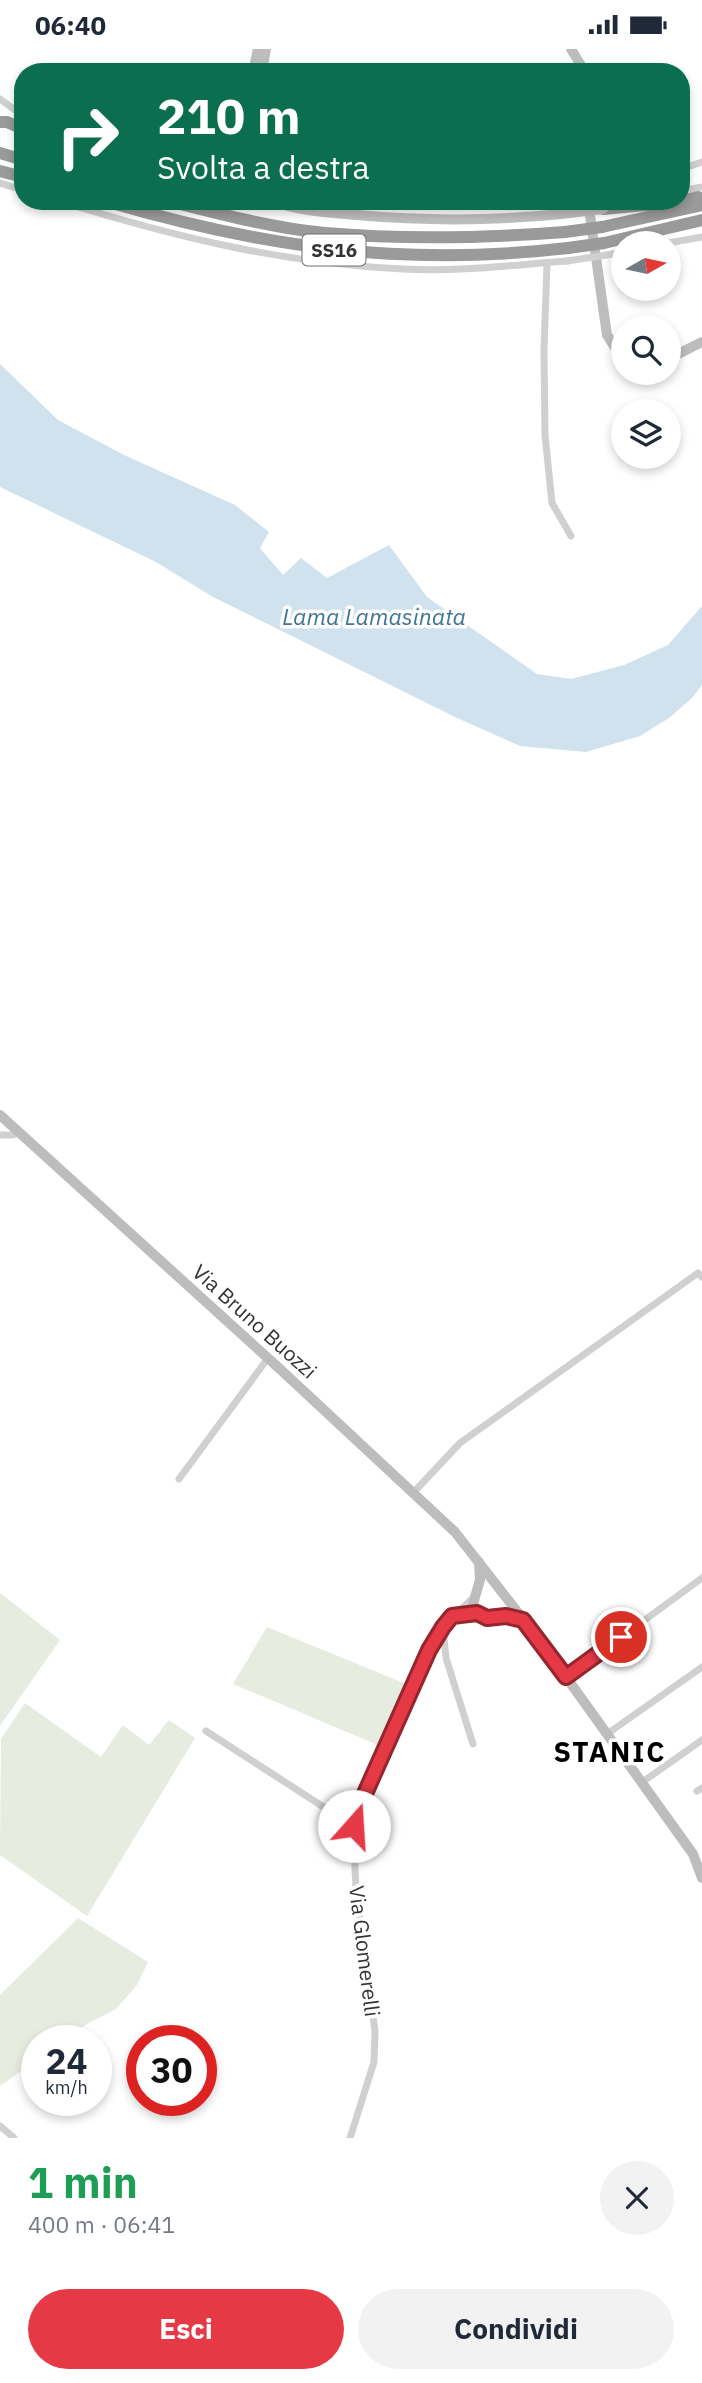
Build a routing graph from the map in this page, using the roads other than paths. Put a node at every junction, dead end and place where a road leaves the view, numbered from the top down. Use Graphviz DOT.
graph roads {
  1 [pos="92,210"];
  2 [pos="135,210"];
  3 [pos="203,210"];
  4 [pos="310,210"];
  5 [pos="589,210"];
  6 [pos="595,210"];
  7 [pos="679,210"];
  8 [pos="702,220"];
  9 [pos="702,237"];
  10 [pos="681,241"];
  11 [pos="605,249"];
  12 [pos="611,250"];
  13 [pos="547,263"];
  14 [pos="611,341"];
  15 [pos="702,342"];
  16 [pos="681,352"];
  17 [pos="571,537"];
  18 [pos="0,1115"];
  19 [pos="18,1131"];
  20 [pos="0,1135"];
  21 [pos="700,1275"];
  22 [pos="268,1358"];
  23 [pos="179,1479"];
  24 [pos="413,1493"];
  25 [pos="479,1561"];
  26 [pos="702,1578"];
  27 [pos="502,1593"];
  28 [pos="476,1594"];
  29 [pos="477,1613"];
  30 [pos="452,1616"];
  31 [pos="498,1616"];
  32 [pos="523,1620"];
  33 [pos="443,1627"];
  34 [pos="429,1650"];
  35 [pos="446,1658"];
  36 [pos="701,1670"];
  37 [pos="566,1677"];
  38 [pos="206,1731"];
  39 [pos="607,1734"];
  40 [pos="702,1740"];
  41 [pos="473,1744"];
  42 [pos="641,1783"];
  43 [pos="354,1826"];
  44 [pos="684,1842"];
  45 [pos="702,1850"];
  46 [pos="702,1858"];
  47 [pos="700,1874"];
  48 [pos="0,2126"];
  49 [pos="14,2138"];
  50 [pos="350,2138"];
  1 -- 13 [label="street"];
  2 -- 11 [label="highway, SS16, bridge"];
  3 -- 7 [label="highway, SS16, bridge"];
  4 -- 6 [label="main road, bridge"];
  5 -- 14 [label="main road"];
  8 -- 11 [label="highway, SS16"];
  9 -- 10 [label="street"];
  11 -- 12 [label="street"];
  11 -- 13 [label="street, bridge"];
  13 -- 17 [label="street"];
  15 -- 16 [label="main road"];
  18 -- 19 [label="main road, Via Bruno Buozzi"];
  19 -- 20 [label="street"];
  19 -- 22 [label="main road, Via Bruno Buozzi"];
  21 -- 24 [label="street"];
  22 -- 23 [label="street"];
  22 -- 24 [label="main road, Via Bruno Buozzi"];
  24 -- 25 [label="main road, Via Bruno Buozzi"];
  25 -- 27 [label="main road, Via Bruno Buozzi"];
  25 -- 28 [label="main road"];
  26 -- 37 [label="street"];
  27 -- 28 [label="main road"];
  27 -- 31 [label="main road"];
  27 -- 32 [label="main road, Via Bruno Buozzi"];
  28 -- 29 [label="main road"];
  28 -- 30 [label="street, Via Glomerelli"];
  29 -- 30 [label="street"];
  29 -- 31 [label="main road"];
  30 -- 33 [label="street, Via Glomerelli"];
  31 -- 32 [label="main road"];
  32 -- 37 [label="main road"];
  33 -- 34 [label="street, Via Glomerelli"];
  33 -- 35 [label="street"];
  34 -- 35 [label="street"];
  34 -- 43 [label="street, Via Glomerelli"];
  35 -- 41 [label="street"];
  36 -- 39 [label="street"];
  37 -- 39 [label="main road"];
  38 -- 43 [label="street"];
  39 -- 42 [label="main road"];
  40 -- 42 [label="street"];
  42 -- 44 [label="main road"];
  43 -- 50 [label="street, Via Glomerelli"];
  44 -- 45 [label="main road"];
  44 -- 47 [label="main road"];
  46 -- 47 [label="main road"];
  48 -- 49 [label="street"];
}
